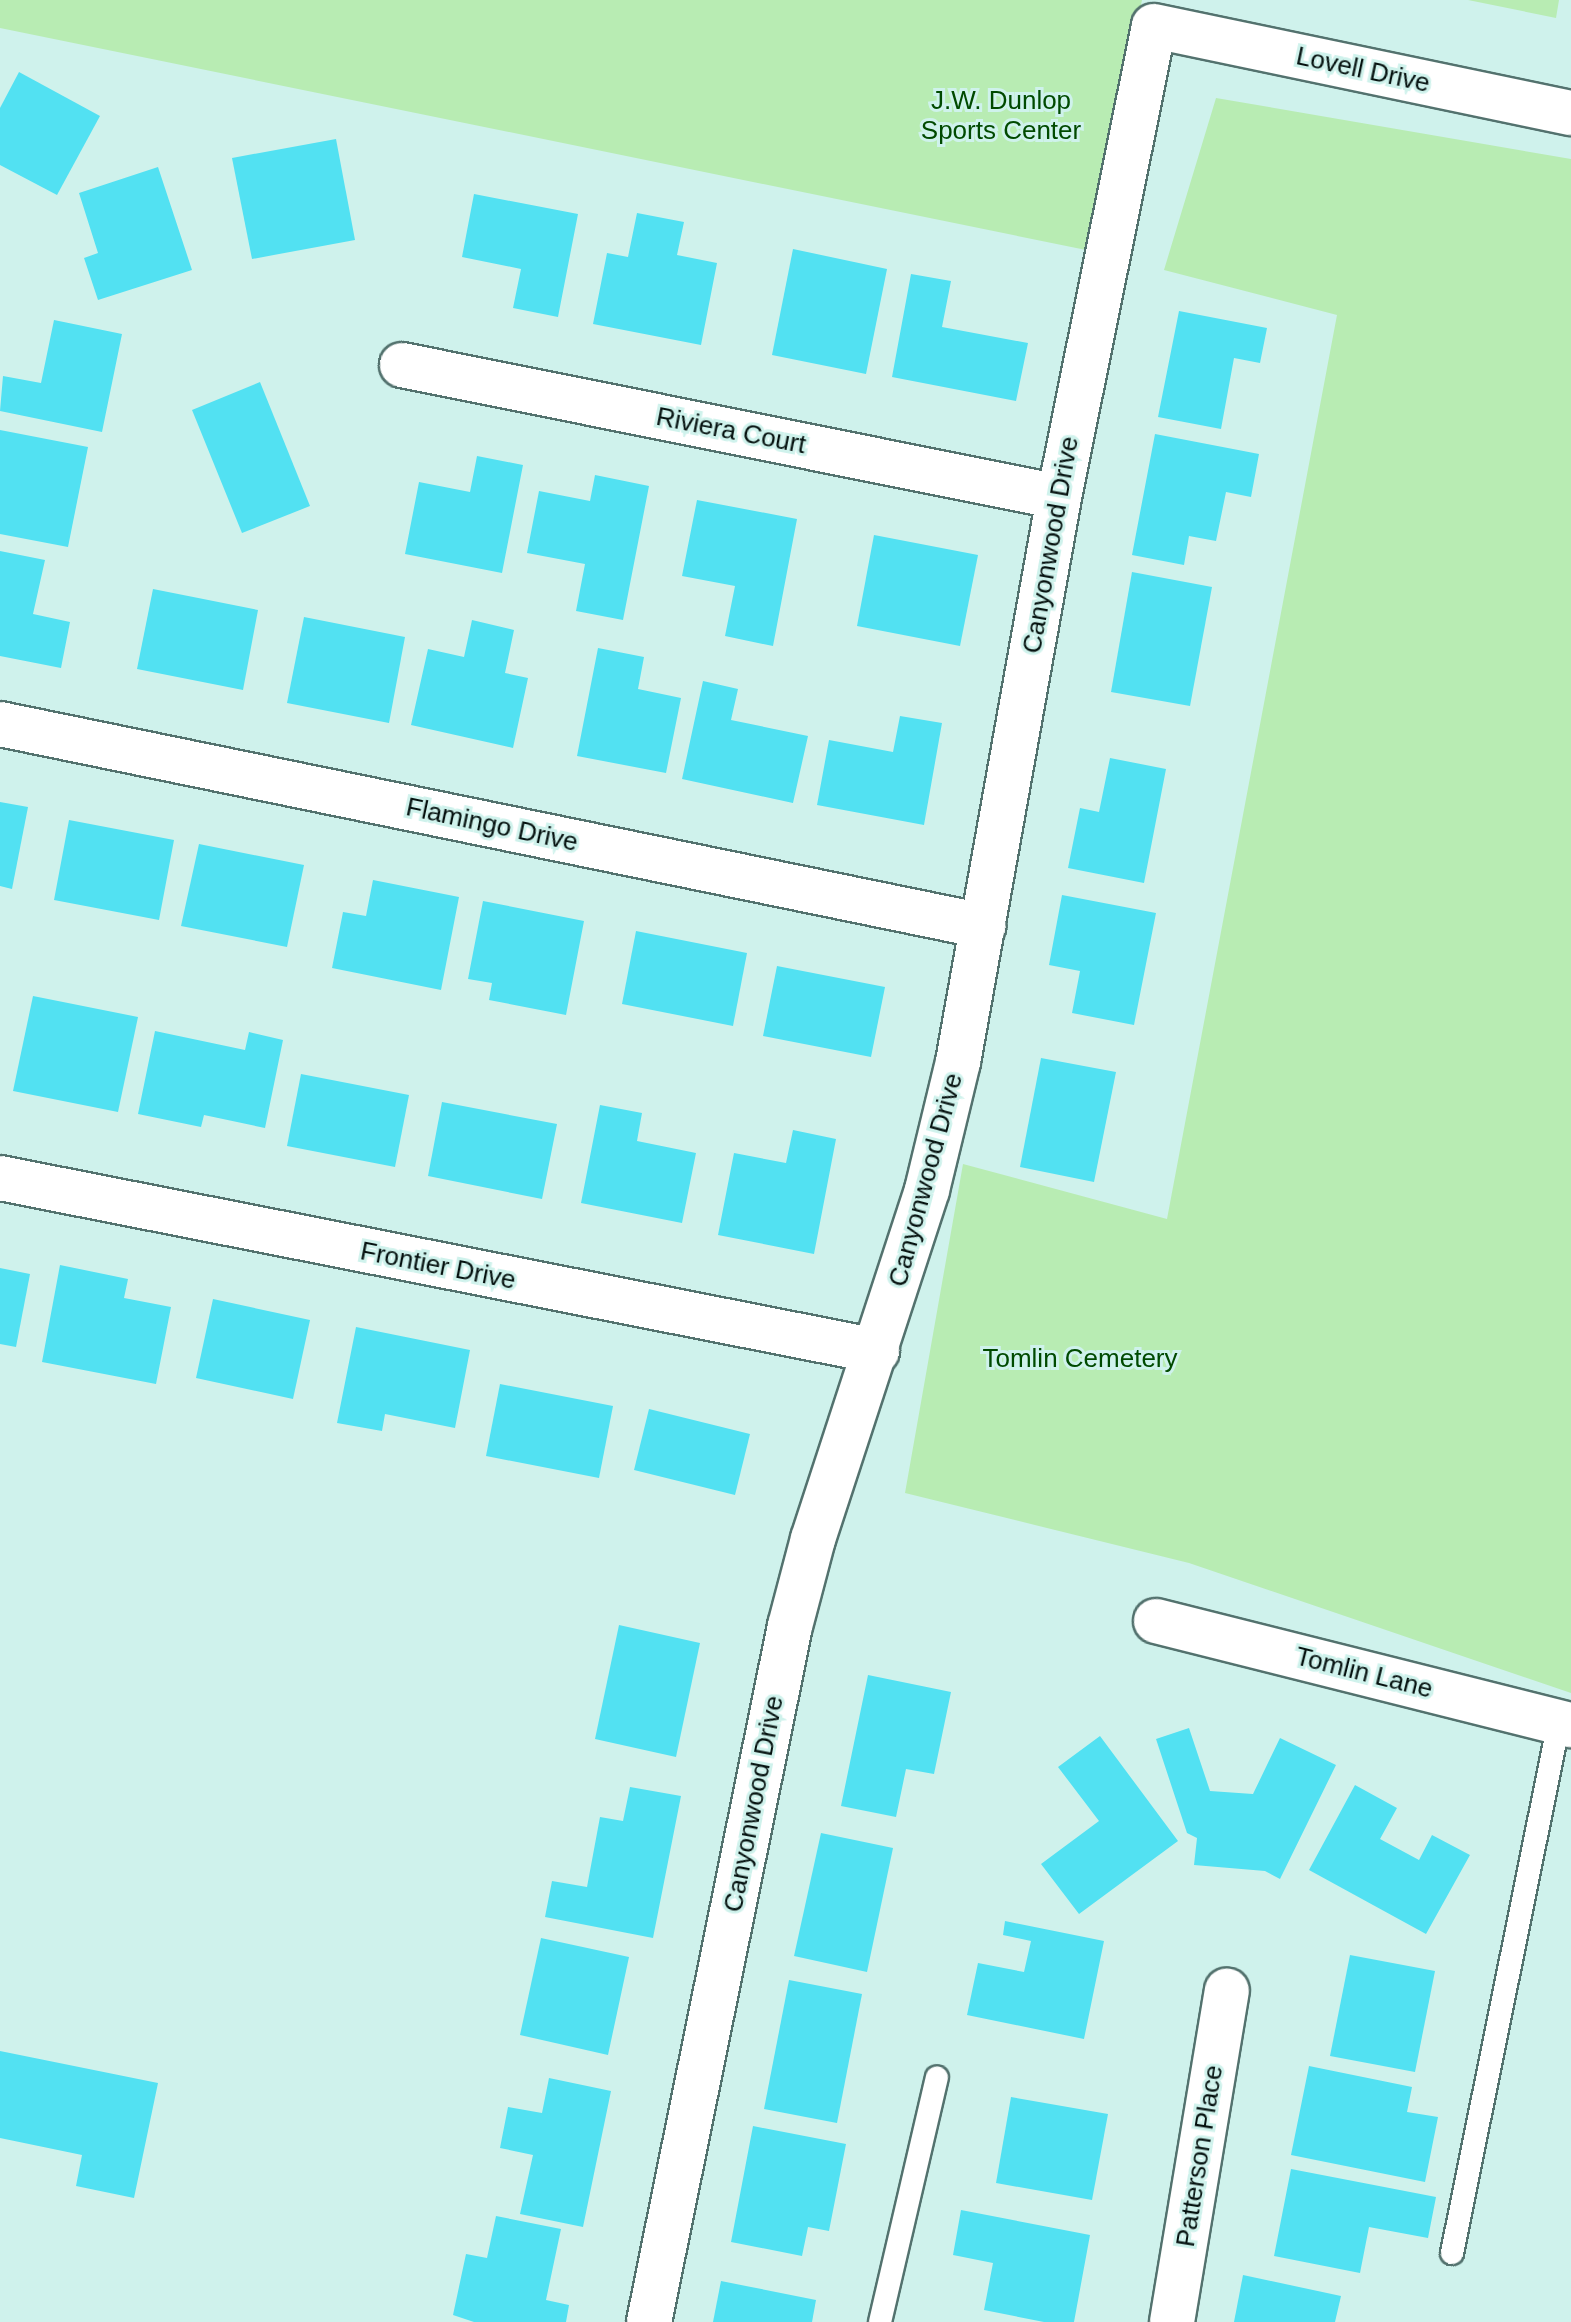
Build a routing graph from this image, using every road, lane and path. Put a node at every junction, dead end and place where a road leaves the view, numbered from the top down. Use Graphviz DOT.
graph roads {
  1 [pos="1154,26"];
  2 [pos="1571,113"];
  3 [pos="402,365"];
  4 [pos="1059,497"];
  5 [pos="0,724"];
  6 [pos="983,926"];
  7 [pos="0,1178"];
  8 [pos="877,1351"];
  9 [pos="1156,1621"];
  10 [pos="1565,1724"];
  11 [pos="1227,1991"];
  12 [pos="937,2078"];
  13 [pos="1452,2253"];
  14 [pos="649,2322"];
  15 [pos="880,2322"];
  16 [pos="1172,2322"];
  1 -- 2 [label="street, Lovell Drive"];
  1 -- 4 [label="street, Canyonwood Drive"];
  3 -- 4 [label="street, Riviera Court"];
  4 -- 6 [label="street, Canyonwood Drive"];
  5 -- 6 [label="street, Flamingo Drive"];
  6 -- 8 [label="street, Canyonwood Drive"];
  7 -- 8 [label="street, Frontier Drive"];
  8 -- 14 [label="street, Canyonwood Drive"];
  9 -- 10 [label="street, Tomlin Lane"];
  10 -- 13 [label="lane"];
  11 -- 16 [label="street, Patterson Place"];
  12 -- 15 [label="lane"];
}
